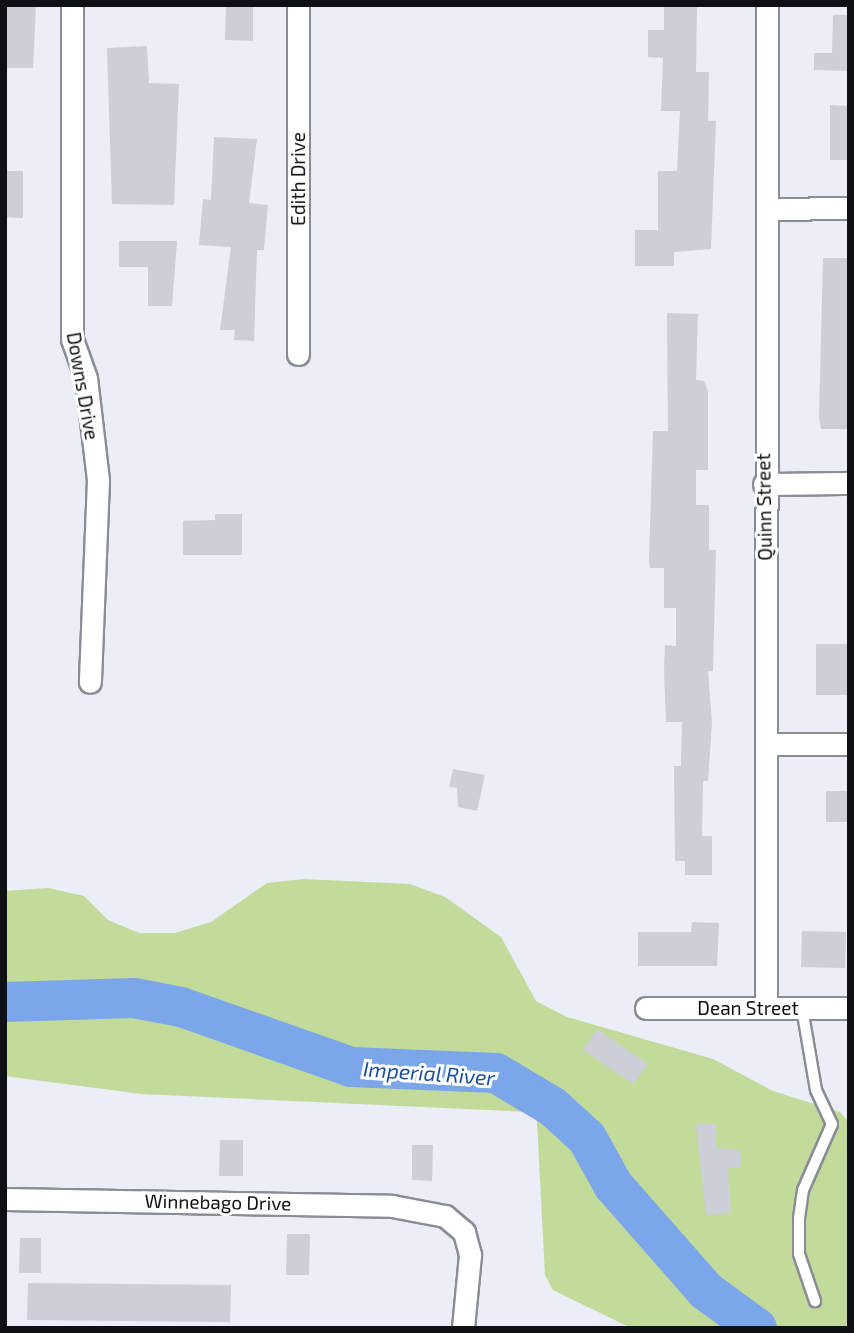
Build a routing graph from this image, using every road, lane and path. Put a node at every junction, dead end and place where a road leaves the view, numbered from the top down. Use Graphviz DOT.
graph roads {
  1 [pos="72,5"];
  2 [pos="298,5"];
  3 [pos="767,5"];
  4 [pos="849,208"];
  5 [pos="769,209"];
  6 [pos="298,354"];
  7 [pos="849,483"];
  8 [pos="764,484"];
  9 [pos="90,682"];
  10 [pos="767,744"];
  11 [pos="849,744"];
  12 [pos="646,1008"];
  13 [pos="766,1008"];
  14 [pos="802,1008"];
  15 [pos="849,1008"];
  16 [pos="5,1199"];
  17 [pos="815,1301"];
  18 [pos="463,1328"];
  1 -- 9 [label="street, Downs Drive"];
  2 -- 6 [label="street, Edith Drive"];
  3 -- 5 [label="street, Quinn Street"];
  4 -- 5 [label="street"];
  5 -- 8 [label="street, Quinn Street"];
  7 -- 8 [label="street"];
  8 -- 10 [label="street, Quinn Street"];
  10 -- 11 [label="street"];
  10 -- 13 [label="street, Quinn Street"];
  12 -- 13 [label="street, Dean Street"];
  13 -- 14 [label="street, Dean Street"];
  14 -- 15 [label="street, Dean Street"];
  14 -- 17 [label="lane"];
  16 -- 18 [label="street, Winnebago Drive"];
}
